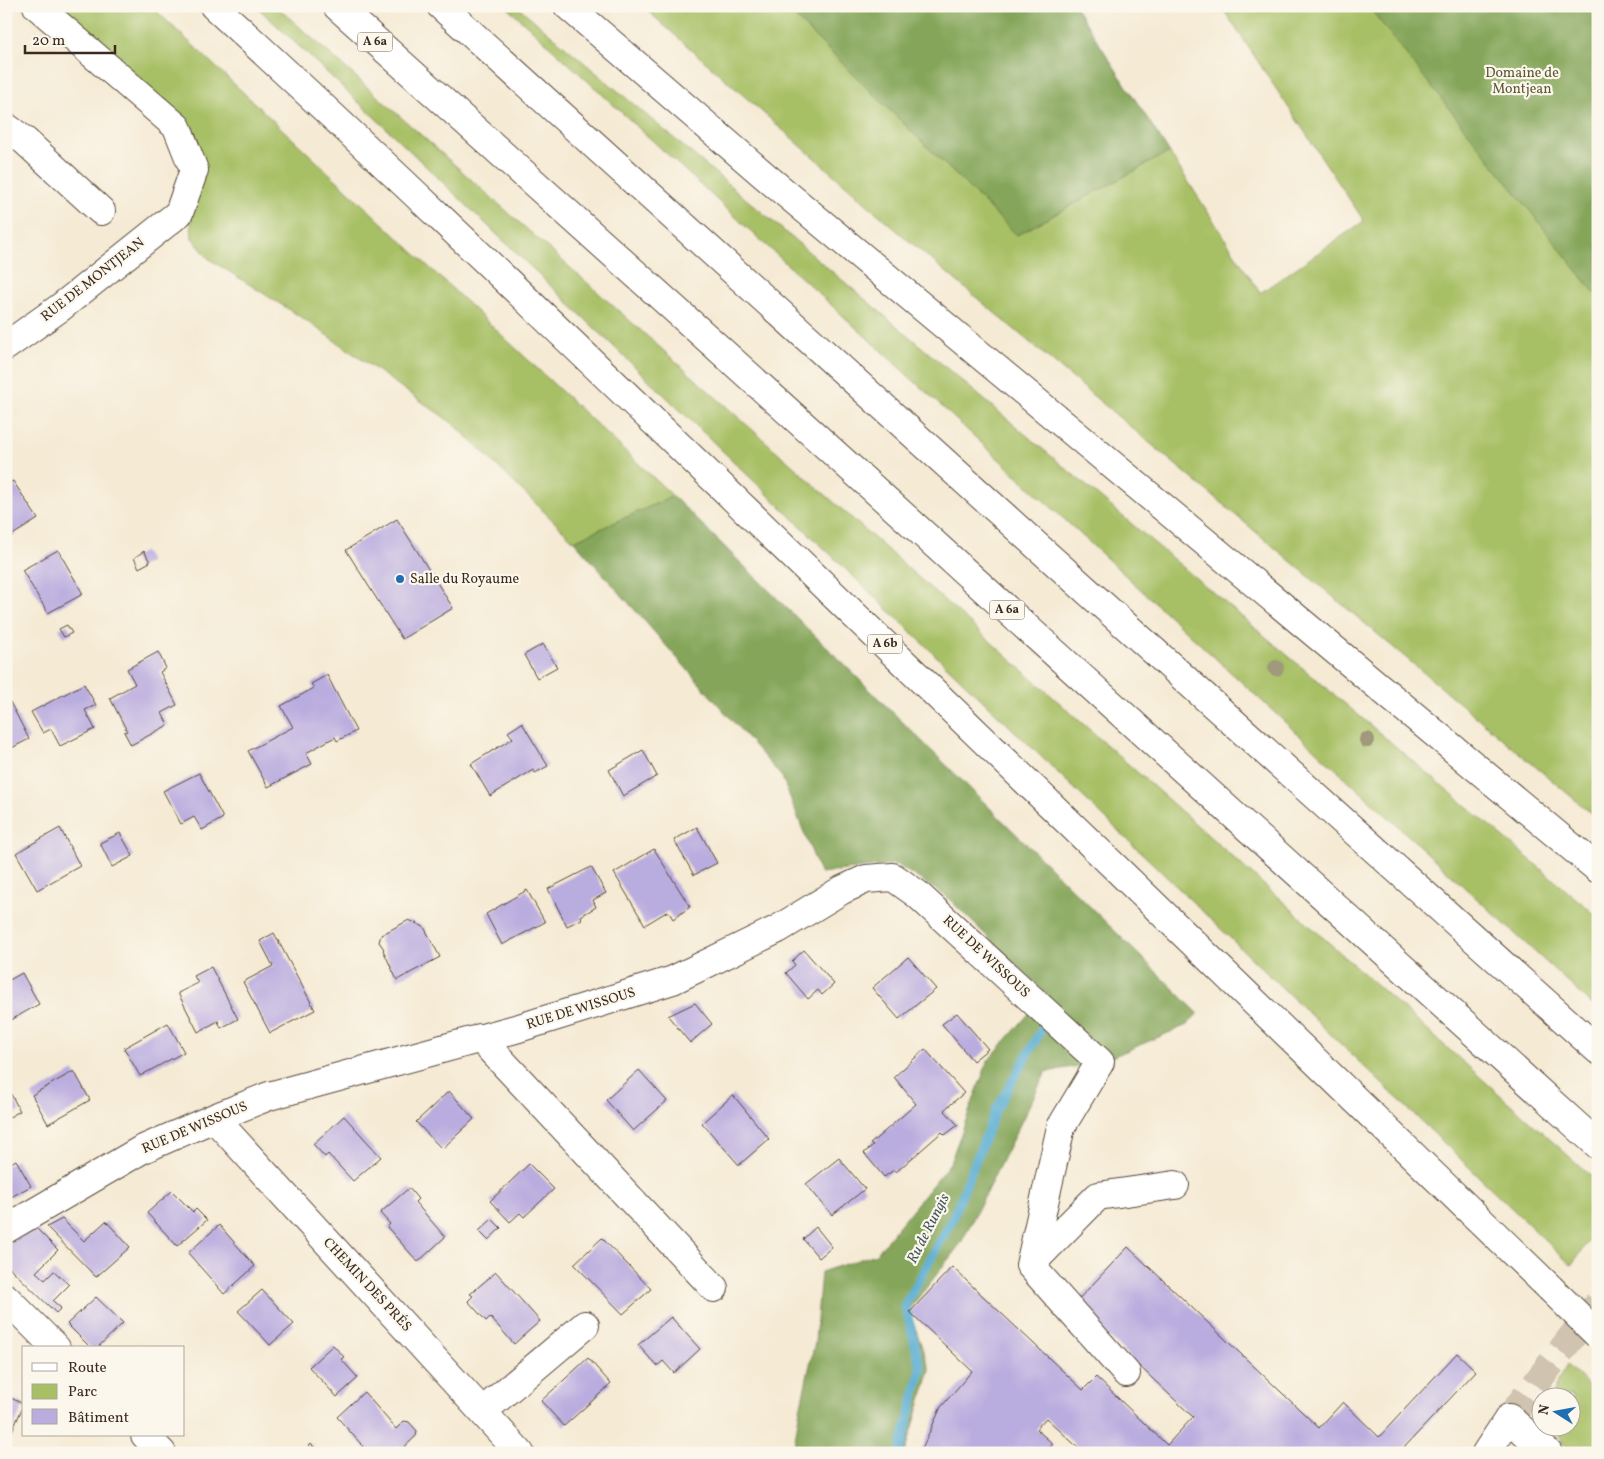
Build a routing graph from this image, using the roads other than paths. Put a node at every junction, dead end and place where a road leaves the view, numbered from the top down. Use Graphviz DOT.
graph roads {
  1 [pos="37,6"];
  2 [pos="214,6"];
  3 [pos="336,6"];
  4 [pos="441,6"];
  5 [pos="568,6"];
  6 [pos="6,126"];
  7 [pos="101,211"];
  8 [pos="6,346"];
  9 [pos="1598,870"];
  10 [pos="480,1038"];
  11 [pos="1598,1050"];
  12 [pos="214,1118"];
  13 [pos="1598,1145"];
  14 [pos="1174,1185"];
  15 [pos="6,1229"];
  16 [pos="1030,1265"];
  17 [pos="714,1288"];
  18 [pos="6,1298"];
  19 [pos="586,1325"];
  20 [pos="1598,1335"];
  21 [pos="54,1346"];
  22 [pos="1126,1373"];
  23 [pos="483,1411"];
  24 [pos="146,1436"];
  25 [pos="162,1453"];
  26 [pos="520,1453"];
  27 [pos="1486,1453"];
  28 [pos="1548,1453"];
  1 -- 8 [label="main road, RUE DE MONTJEAN"];
  2 -- 20 [label="main road, A 6b, bridge"];
  3 -- 13 [label="main road, A 6a"];
  4 -- 11 [label="main road"];
  5 -- 9 [label="main road"];
  6 -- 7 [label="main road"];
  10 -- 12 [label="main road, RUE DE WISSOUS"];
  10 -- 16 [label="main road, RUE DE WISSOUS"];
  10 -- 17 [label="main road"];
  12 -- 15 [label="main road, RUE DE WISSOUS"];
  12 -- 23 [label="main road, CHEMIN DES PRÉS"];
  14 -- 16 [label="main road"];
  16 -- 22 [label="main road"];
  18 -- 21 [label="main road"];
  19 -- 23 [label="main road"];
  23 -- 26 [label="main road, CHEMIN DES PRÉS"];
  24 -- 25 [label="main road"];
  27 -- 28 [label="main road"];
}
